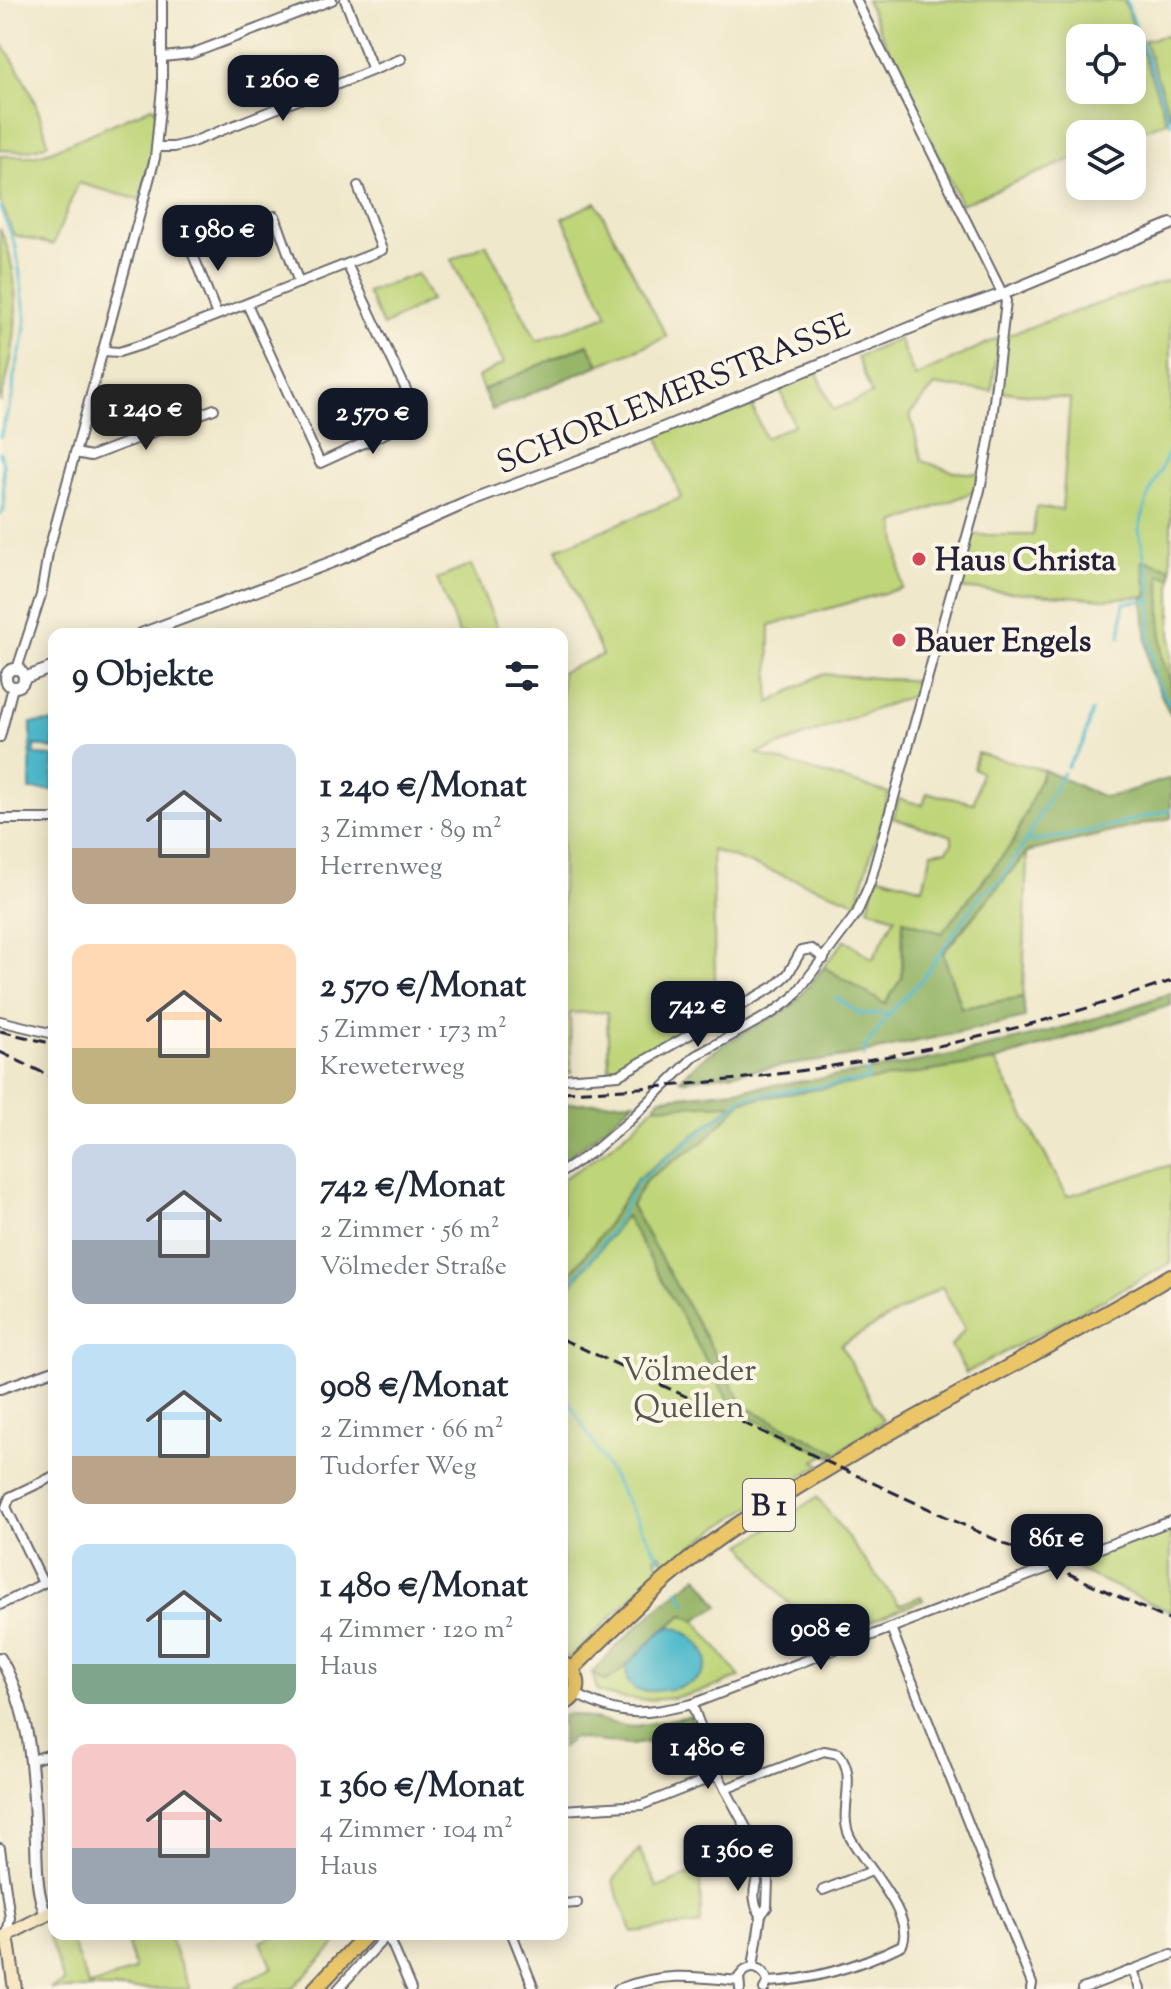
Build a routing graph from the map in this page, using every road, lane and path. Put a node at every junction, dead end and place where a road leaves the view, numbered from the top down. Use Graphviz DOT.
graph roads {
  1 [pos="162,0"];
  2 [pos="332,0"];
  3 [pos="345,0"];
  4 [pos="856,0"];
  5 [pos="163,57"];
  6 [pos="401,59"];
  7 [pos="373,70"];
  8 [pos="157,147"];
  9 [pos="358,186"];
  10 [pos="275,216"];
  11 [pos="1171,224"];
  12 [pos="188,242"];
  13 [pos="347,264"];
  14 [pos="299,283"];
  15 [pos="1003,294"];
  16 [pos="247,304"];
  17 [pos="217,315"];
  18 [pos="104,351"];
  19 [pos="214,409"];
  20 [pos="75,453"];
  21 [pos="157,628"];
  22 [pos="48,668"];
  23 [pos="21,674"];
  24 [pos="6,681"];
  25 [pos="0,737"];
  26 [pos="0,819"];
  27 [pos="48,819"];
  28 [pos="824,959"];
  29 [pos="0,1021"];
  30 [pos="48,1033"];
  31 [pos="568,1079"];
  32 [pos="568,1168"];
  33 [pos="1171,1276"];
  34 [pos="48,1372"];
  35 [pos="0,1389"];
  36 [pos="48,1479"];
  37 [pos="1171,1521"];
  38 [pos="48,1581"];
  39 [pos="43,1583"];
  40 [pos="0,1605"];
  41 [pos="891,1628"];
  42 [pos="0,1658"];
  43 [pos="568,1665"];
  44 [pos="568,1667"];
  45 [pos="576,1694"];
  46 [pos="568,1700"];
  47 [pos="692,1704"];
  48 [pos="48,1755"];
  49 [pos="32,1760"];
  50 [pos="718,1775"];
  51 [pos="725,1789"];
  52 [pos="568,1810"];
  53 [pos="0,1848"];
  54 [pos="872,1871"];
  55 [pos="823,1890"];
  56 [pos="577,1903"];
  57 [pos="568,1904"];
  58 [pos="48,1909"];
  59 [pos="48,1914"];
  60 [pos="4,1937"];
  61 [pos="361,1940"];
  62 [pos="382,1940"];
  63 [pos="389,1940"];
  64 [pos="514,1940"];
  65 [pos="1171,1955"];
  66 [pos="753,1967"];
  67 [pos="1133,1970"];
  68 [pos="659,1978"];
  69 [pos="739,1985"];
  70 [pos="766,1986"];
  71 [pos="15,1989"];
  72 [pos="315,1989"];
  73 [pos="338,1989"];
  74 [pos="411,1989"];
  75 [pos="534,1989"];
  76 [pos="618,1989"];
  77 [pos="660,1989"];
  78 [pos="1031,1989"];
  79 [pos="1082,1989"];
  80 [pos="1140,1989"];
  1 -- 5 [label="street"];
  2 -- 5 [label="street"];
  3 -- 7 [label="street"];
  4 -- 15 [label="street"];
  5 -- 8 [label="street"];
  6 -- 7 [label="street"];
  7 -- 8 [label="street"];
  8 -- 18 [label="street"];
  9 -- 13 [label="street"];
  10 -- 14 [label="street"];
  11 -- 15 [label="street, SCHORLEMERSTRASSE"];
  12 -- 17 [label="street"];
  13 -- 14 [label="street"];
  13 -- 16 [label="street"];
  14 -- 16 [label="street"];
  15 -- 21 [label="street, SCHORLEMERSTRASSE"];
  15 -- 28 [label="street"];
  16 -- 17 [label="street"];
  17 -- 18 [label="street"];
  18 -- 20 [label="street"];
  19 -- 20 [label="street"];
  20 -- 23 [label="street"];
  22 -- 23 [label="street"];
  23 -- 24 [label="street"];
  24 -- 25 [label="street"];
  26 -- 27 [label="street"];
  28 -- 31 [label="street"];
  28 -- 32 [label="street"];
  29 -- 30 [label="street"];
  33 -- 43 [label="main road, B 1"];
  34 -- 35 [label="street"];
  36 -- 39 [label="street"];
  37 -- 41 [label="street"];
  38 -- 39 [label="street"];
  39 -- 40 [label="street"];
  41 -- 47 [label="street"];
  41 -- 78 [label="street"];
  42 -- 49 [label="street"];
  44 -- 45 [label="main road, B 1"];
  45 -- 46 [label="main road"];
  45 -- 47 [label="street"];
  47 -- 50 [label="street"];
  48 -- 49 [label="street"];
  49 -- 58 [label="street"];
  50 -- 51 [label="street"];
  50 -- 52 [label="street"];
  51 -- 54 [label="street"];
  51 -- 66 [label="street"];
  53 -- 60 [label="street"];
  54 -- 55 [label="street"];
  54 -- 70 [label="street"];
  56 -- 57 [label="street"];
  59 -- 60 [label="main road"];
  60 -- 71 [label="main road"];
  61 -- 72 [label="main road"];
  62 -- 73 [label="street"];
  63 -- 74 [label="street"];
  64 -- 75 [label="street"];
  65 -- 67 [label="street"];
  66 -- 69 [label="street"];
  66 -- 70 [label="street"];
  67 -- 79 [label="street"];
  67 -- 80 [label="street"];
  68 -- 69 [label="street"];
  68 -- 76 [label="street"];
  68 -- 77 [label="street"];
}
